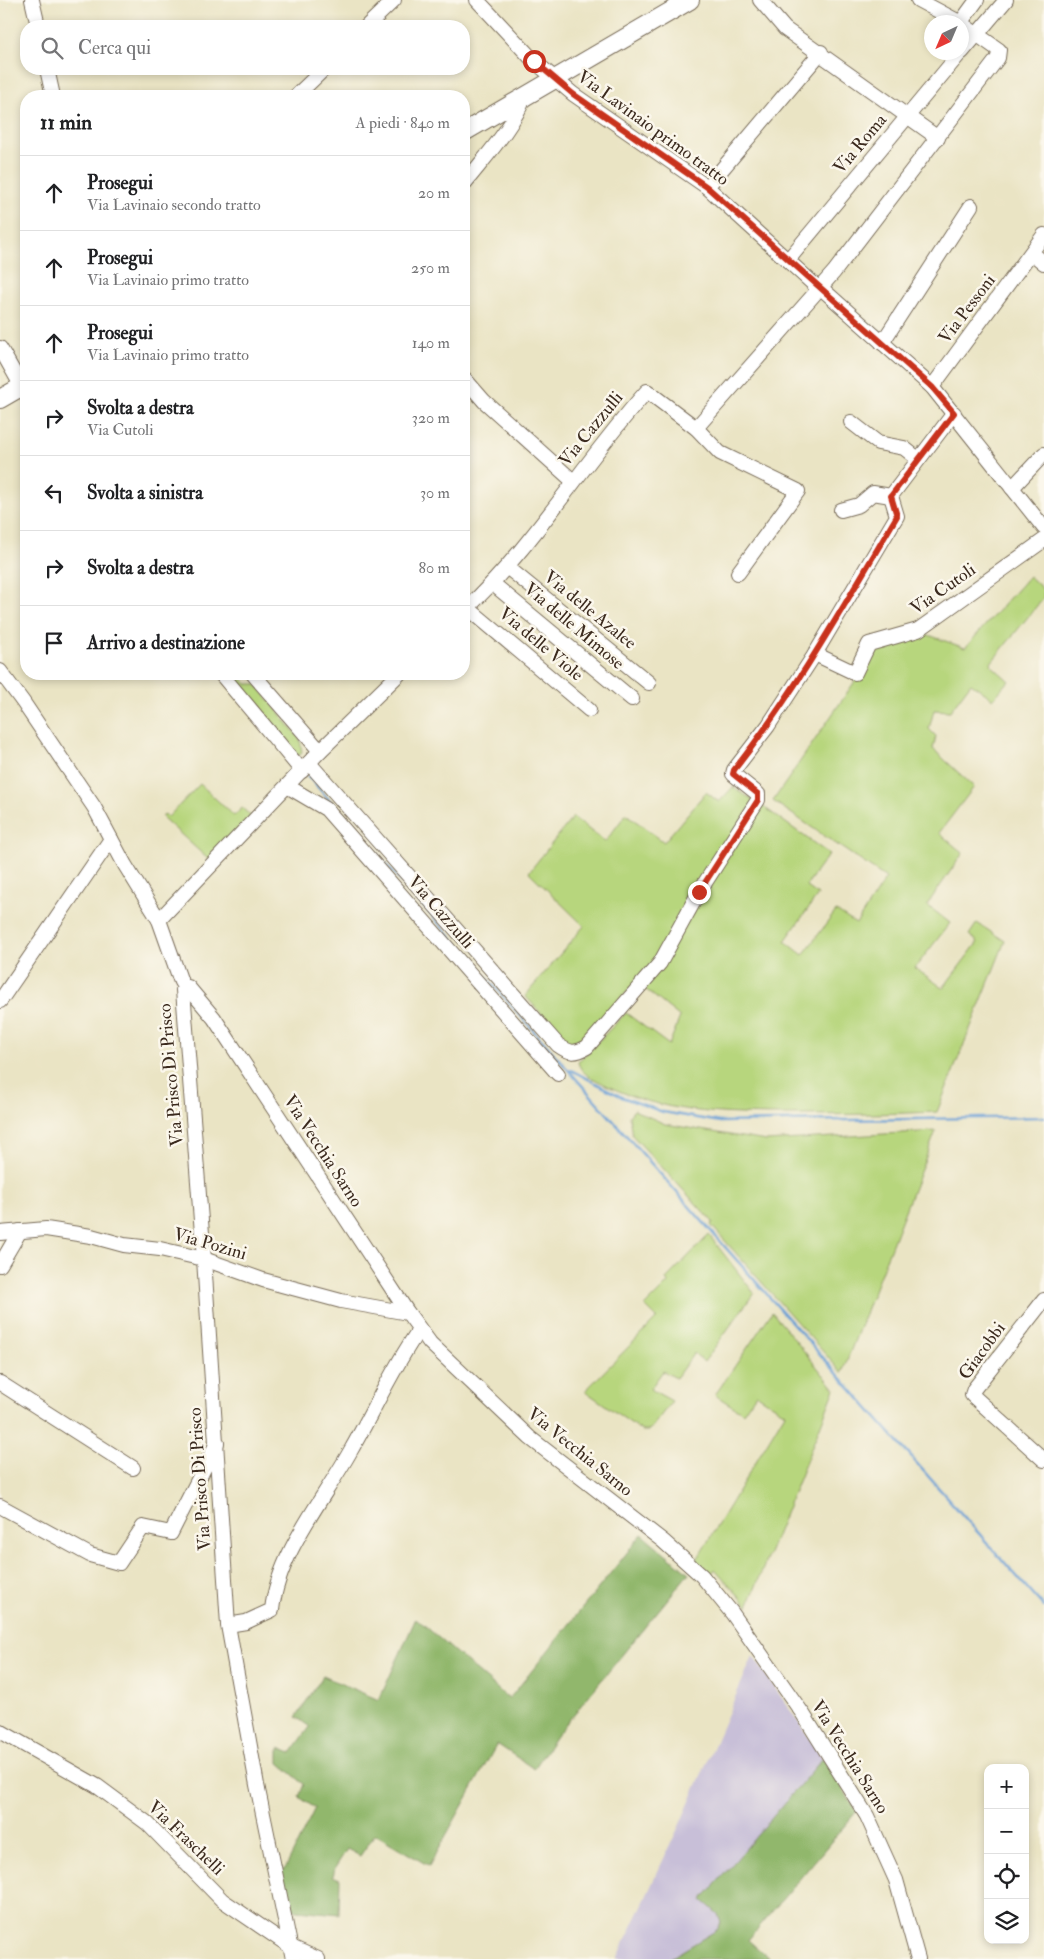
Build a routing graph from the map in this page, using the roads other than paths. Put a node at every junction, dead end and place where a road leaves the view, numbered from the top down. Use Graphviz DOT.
graph roads {
  1 [pos="32,0"];
  2 [pos="394,0"];
  3 [pos="477,0"];
  4 [pos="690,0"];
  5 [pos="760,0"];
  6 [pos="918,0"];
  7 [pos="977,0"];
  8 [pos="1006,0"];
  9 [pos="946,15"];
  10 [pos="967,15"];
  11 [pos="37,20"];
  12 [pos="373,20"];
  13 [pos="969,28"];
  14 [pos="977,33"];
  15 [pos="969,42"];
  16 [pos="821,52"];
  17 [pos="954,60"];
  18 [pos="48,75"];
  19 [pos="318,75"];
  20 [pos="554,78"];
  21 [pos="52,90"];
  22 [pos="302,90"];
  23 [pos="525,95"];
  24 [pos="908,116"];
  25 [pos="470,128"];
  26 [pos="938,138"];
  27 [pos="470,176"];
  28 [pos="707,187"];
  29 [pos="972,206"];
  30 [pos="1044,235"];
  31 [pos="1032,253"];
  32 [pos="788,260"];
  33 [pos="1044,263"];
  34 [pos="820,288"];
  35 [pos="882,343"];
  36 [pos="0,348"];
  37 [pos="20,380"];
  38 [pos="470,385"];
  39 [pos="932,387"];
  40 [pos="20,390"];
  41 [pos="0,399"];
  42 [pos="954,413"];
  43 [pos="851,422"];
  44 [pos="696,428"];
  45 [pos="1044,454"];
  46 [pos="918,459"];
  47 [pos="573,481"];
  48 [pos="1012,488"];
  49 [pos="891,496"];
  50 [pos="841,510"];
  51 [pos="1044,528"];
  52 [pos="1044,540"];
  53 [pos="507,567"];
  54 [pos="738,573"];
  55 [pos="492,583"];
  56 [pos="470,605"];
  57 [pos="470,612"];
  58 [pos="815,654"];
  59 [pos="0,671"];
  60 [pos="225,680"];
  61 [pos="258,680"];
  62 [pos="393,680"];
  63 [pos="649,683"];
  64 [pos="632,699"];
  65 [pos="589,710"];
  66 [pos="320,751"];
  67 [pos="305,767"];
  68 [pos="287,786"];
  69 [pos="111,840"];
  70 [pos="159,920"];
  71 [pos="184,986"];
  72 [pos="0,1001"];
  73 [pos="558,1074"];
  74 [pos="20,1231"];
  75 [pos="0,1233"];
  76 [pos="204,1259"];
  77 [pos="0,1265"];
  78 [pos="1044,1300"];
  79 [pos="408,1314"];
  80 [pos="419,1330"];
  81 [pos="0,1384"];
  82 [pos="217,1442"];
  83 [pos="1044,1460"];
  84 [pos="133,1468"];
  85 [pos="0,1506"];
  86 [pos="228,1625"];
  87 [pos="0,1731"];
  88 [pos="292,1953"];
  89 [pos="318,1959"];
  90 [pos="918,1959"];
  1 -- 11 [label="street"];
  2 -- 12 [label="street"];
  3 -- 20 [label="street, Via Lavinaio primo tratto"];
  4 -- 20 [label="main road"];
  5 -- 16 [label="street"];
  6 -- 9 [label="street"];
  7 -- 10 [label="street"];
  8 -- 14 [label="street, Via Roma"];
  13 -- 14 [label="street"];
  14 -- 15 [label="street, Via Roma"];
  14 -- 26 [label="street"];
  16 -- 24 [label="street"];
  16 -- 28 [label="street"];
  17 -- 24 [label="street, Via Roma"];
  18 -- 21 [label="street"];
  19 -- 22 [label="street"];
  20 -- 23 [label="main road"];
  20 -- 28 [label="street, Via Lavinaio primo tratto"];
  23 -- 25 [label="main road"];
  23 -- 27 [label="street"];
  24 -- 26 [label="street"];
  24 -- 32 [label="street, Via Roma"];
  26 -- 34 [label="street"];
  28 -- 32 [label="street, Via Lavinaio primo tratto"];
  29 -- 35 [label="street"];
  30 -- 31 [label="street, Via Pessoni"];
  31 -- 33 [label="street"];
  31 -- 39 [label="street, Via Pessoni"];
  32 -- 34 [label="street, Via Lavinaio primo tratto"];
  34 -- 35 [label="street, Via Lavinaio primo tratto"];
  34 -- 44 [label="street"];
  35 -- 39 [label="street, Via Lavinaio primo tratto"];
  36 -- 37 [label="street"];
  38 -- 47 [label="street"];
  39 -- 42 [label="street, Via Lavinaio primo tratto"];
  40 -- 41 [label="main road"];
  42 -- 46 [label="street"];
  42 -- 48 [label="street, Via Lavinaio primo tratto"];
  43 -- 46 [label="street"];
  44 -- 47 [label="street, Via Cazzulli"];
  44 -- 54 [label="street"];
  45 -- 48 [label="street"];
  46 -- 49 [label="street"];
  47 -- 53 [label="street, Via Cazzulli"];
  48 -- 51 [label="street, Via Lavinaio primo tratto"];
  49 -- 50 [label="street"];
  49 -- 58 [label="street"];
  52 -- 58 [label="street, Via Cutoli"];
  53 -- 55 [label="street, Via Cazzulli"];
  53 -- 63 [label="street, Via delle Azalee"];
  55 -- 56 [label="street, Via Cazzulli"];
  55 -- 64 [label="street, Via delle Mimose"];
  57 -- 65 [label="street, Via delle Viole"];
  58 -- 67 [label="street"];
  59 -- 69 [label="street"];
  60 -- 67 [label="street"];
  61 -- 66 [label="street"];
  62 -- 66 [label="street"];
  66 -- 67 [label="street"];
  67 -- 68 [label="street"];
  68 -- 70 [label="street"];
  68 -- 73 [label="street, Via Cazzulli"];
  69 -- 70 [label="street"];
  69 -- 72 [label="street"];
  70 -- 71 [label="street"];
  71 -- 76 [label="street, Via Prisco Di Prisco"];
  71 -- 79 [label="street, Via Vecchia Sarno"];
  74 -- 75 [label="street, Via Pozini"];
  74 -- 76 [label="street, Via Pozini"];
  74 -- 77 [label="street"];
  76 -- 79 [label="street, Via Pozini"];
  76 -- 82 [label="street, Via Prisco Di Prisco"];
  78 -- 83 [label="street, Giacobbi"];
  79 -- 80 [label="street, Via Vecchia Sarno"];
  80 -- 86 [label="street"];
  80 -- 90 [label="street, Via Vecchia Sarno"];
  81 -- 84 [label="street"];
  82 -- 85 [label="street"];
  82 -- 86 [label="street, Via Prisco Di Prisco"];
  86 -- 88 [label="street, Via Prisco Di Prisco"];
  87 -- 88 [label="street, Via Fraschelli"];
  88 -- 89 [label="street, Via Fraschelli"];
}
